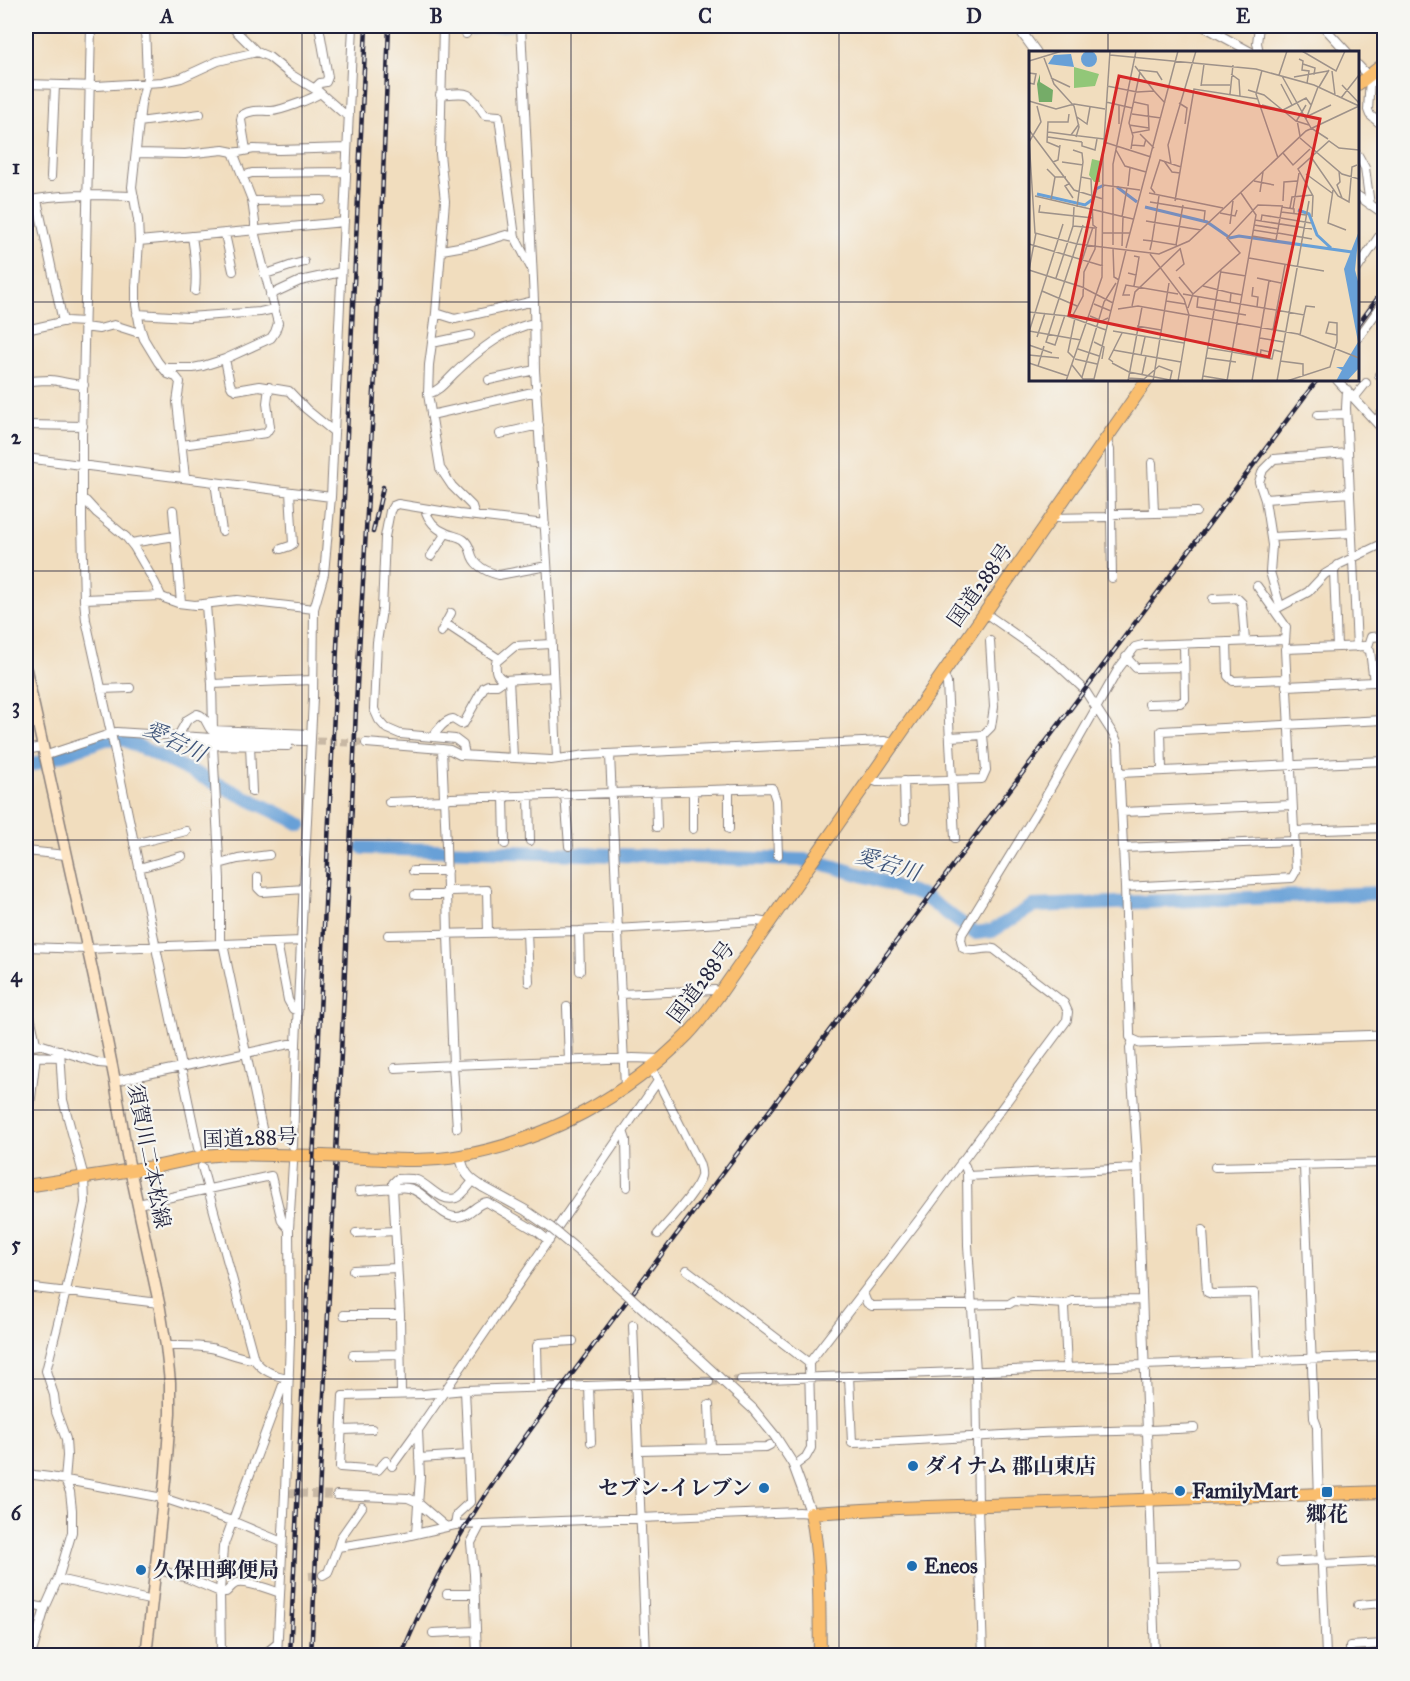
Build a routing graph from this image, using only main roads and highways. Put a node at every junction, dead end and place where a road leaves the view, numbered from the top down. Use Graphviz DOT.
graph roads {
  1 [pos="1384,63"];
  2 [pos="1365,80"];
  3 [pos="1146,381"];
  4 [pos="26,670"];
  5 [pos="130,1170"];
  6 [pos="26,1186"];
  7 [pos="1384,1492"];
  8 [pos="146,1656"];
  9 [pos="820,1656"];
  1 -- 2 [label="main road"];
  3 -- 5 [label="main road, 国道288号, bridge"];
  4 -- 5 [label="main road, 須賀川二本松線"];
  5 -- 6 [label="main road, 国道288号"];
  5 -- 8 [label="main road, 須賀川二本松線"];
  7 -- 9 [label="main road"];
}
